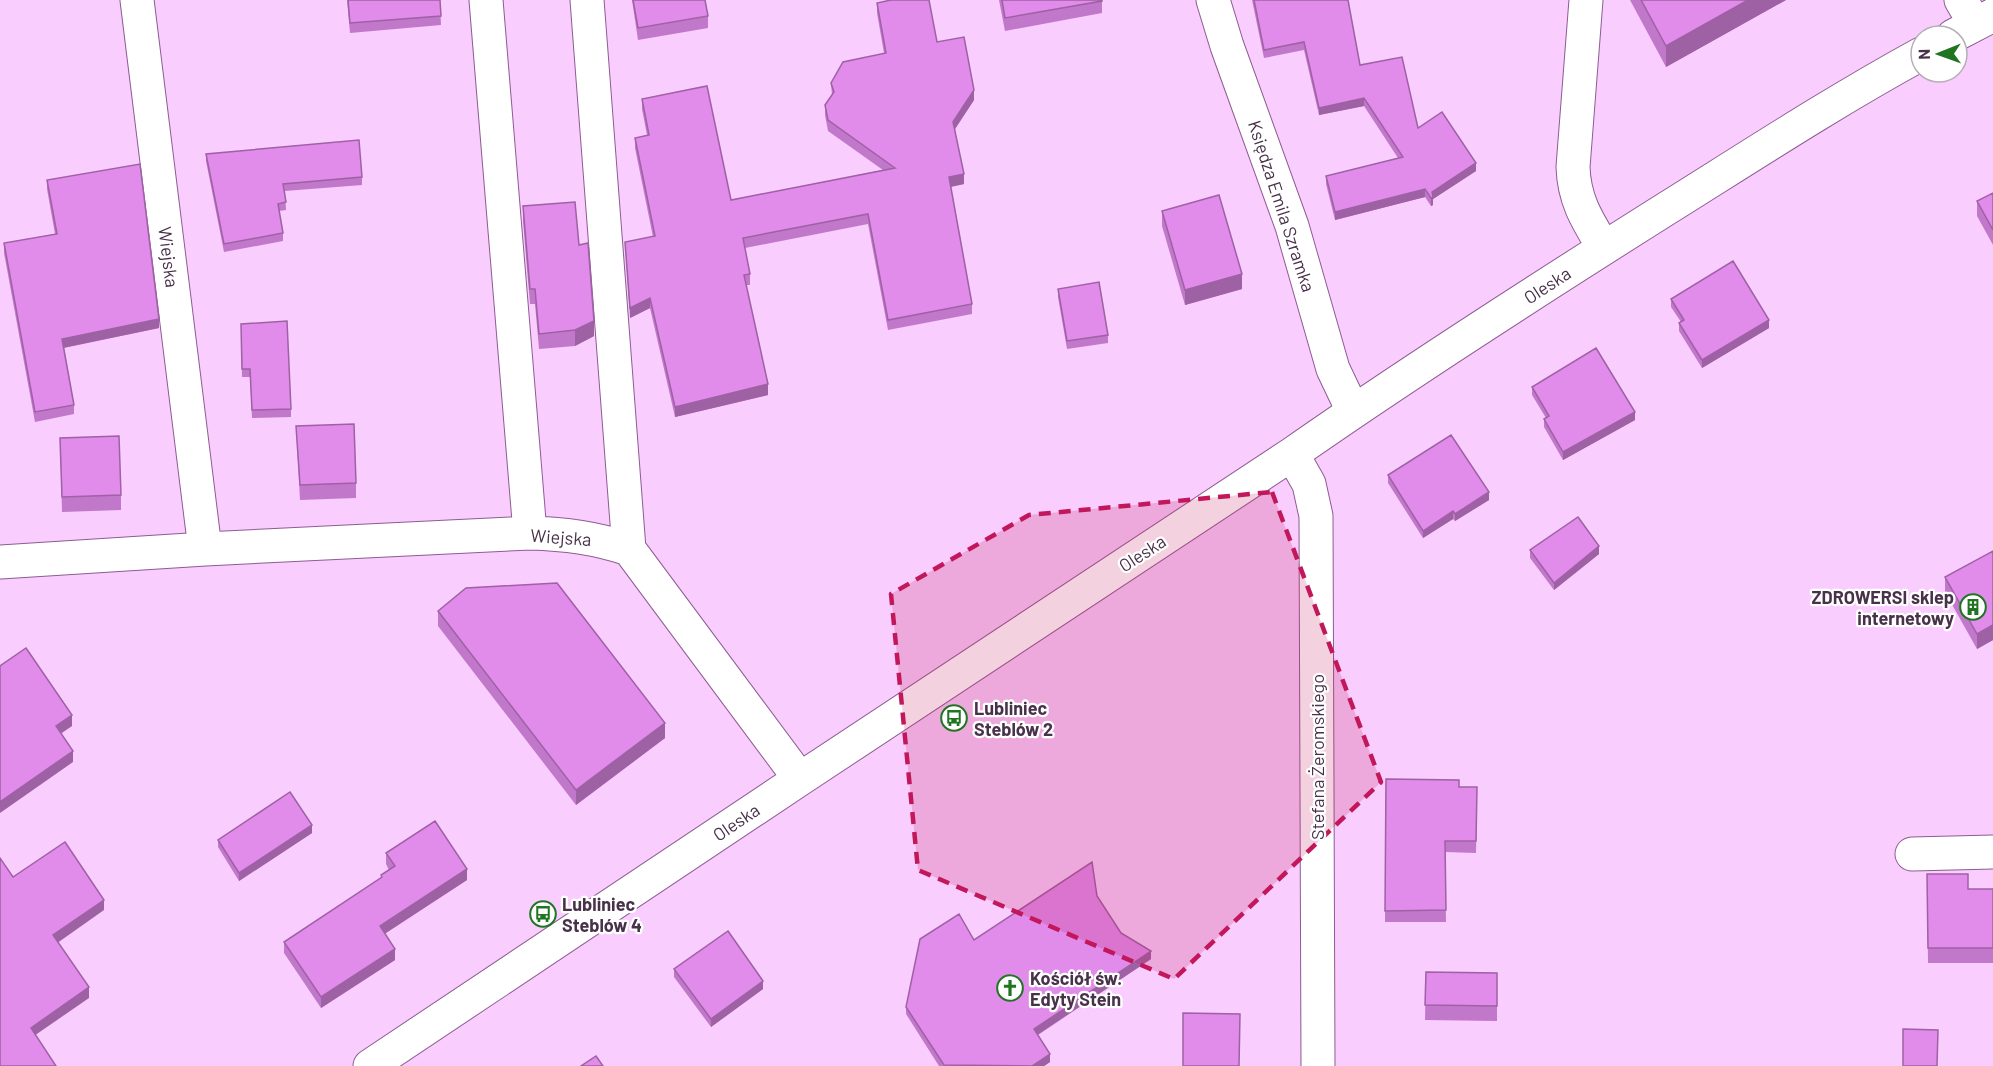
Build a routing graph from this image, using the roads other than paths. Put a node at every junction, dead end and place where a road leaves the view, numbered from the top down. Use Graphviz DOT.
graph roads {
  1 [pos="137,0"];
  2 [pos="486,0"];
  3 [pos="587,0"];
  4 [pos="1213,0"];
  5 [pos="1586,0"];
  6 [pos="1909,60"];
  7 [pos="1604,248"];
  8 [pos="1353,411"];
  9 [pos="1292,454"];
  10 [pos="530,533"];
  11 [pos="205,549"];
  12 [pos="629,549"];
  13 [pos="0,562"];
  14 [pos="800,779"];
  15 [pos="1993,852"];
  16 [pos="1912,854"];
  17 [pos="370,1066"];
  18 [pos="1318,1066"];
  1 -- 11 [label="street, Wiejska"];
  2 -- 10 [label="street"];
  3 -- 12 [label="street"];
  4 -- 8 [label="street, Księdza Emila Szramka"];
  5 -- 7 [label="street"];
  6 -- 7 [label="street, Oleska"];
  7 -- 8 [label="street, Oleska"];
  8 -- 9 [label="street, Oleska"];
  9 -- 14 [label="street, Oleska"];
  9 -- 18 [label="street, Stefana Żeromskiego"];
  10 -- 11 [label="street, Wiejska"];
  10 -- 12 [label="street, Wiejska"];
  11 -- 13 [label="street, Wiejska"];
  12 -- 14 [label="street"];
  14 -- 17 [label="street, Oleska"];
  15 -- 16 [label="street"];
}
